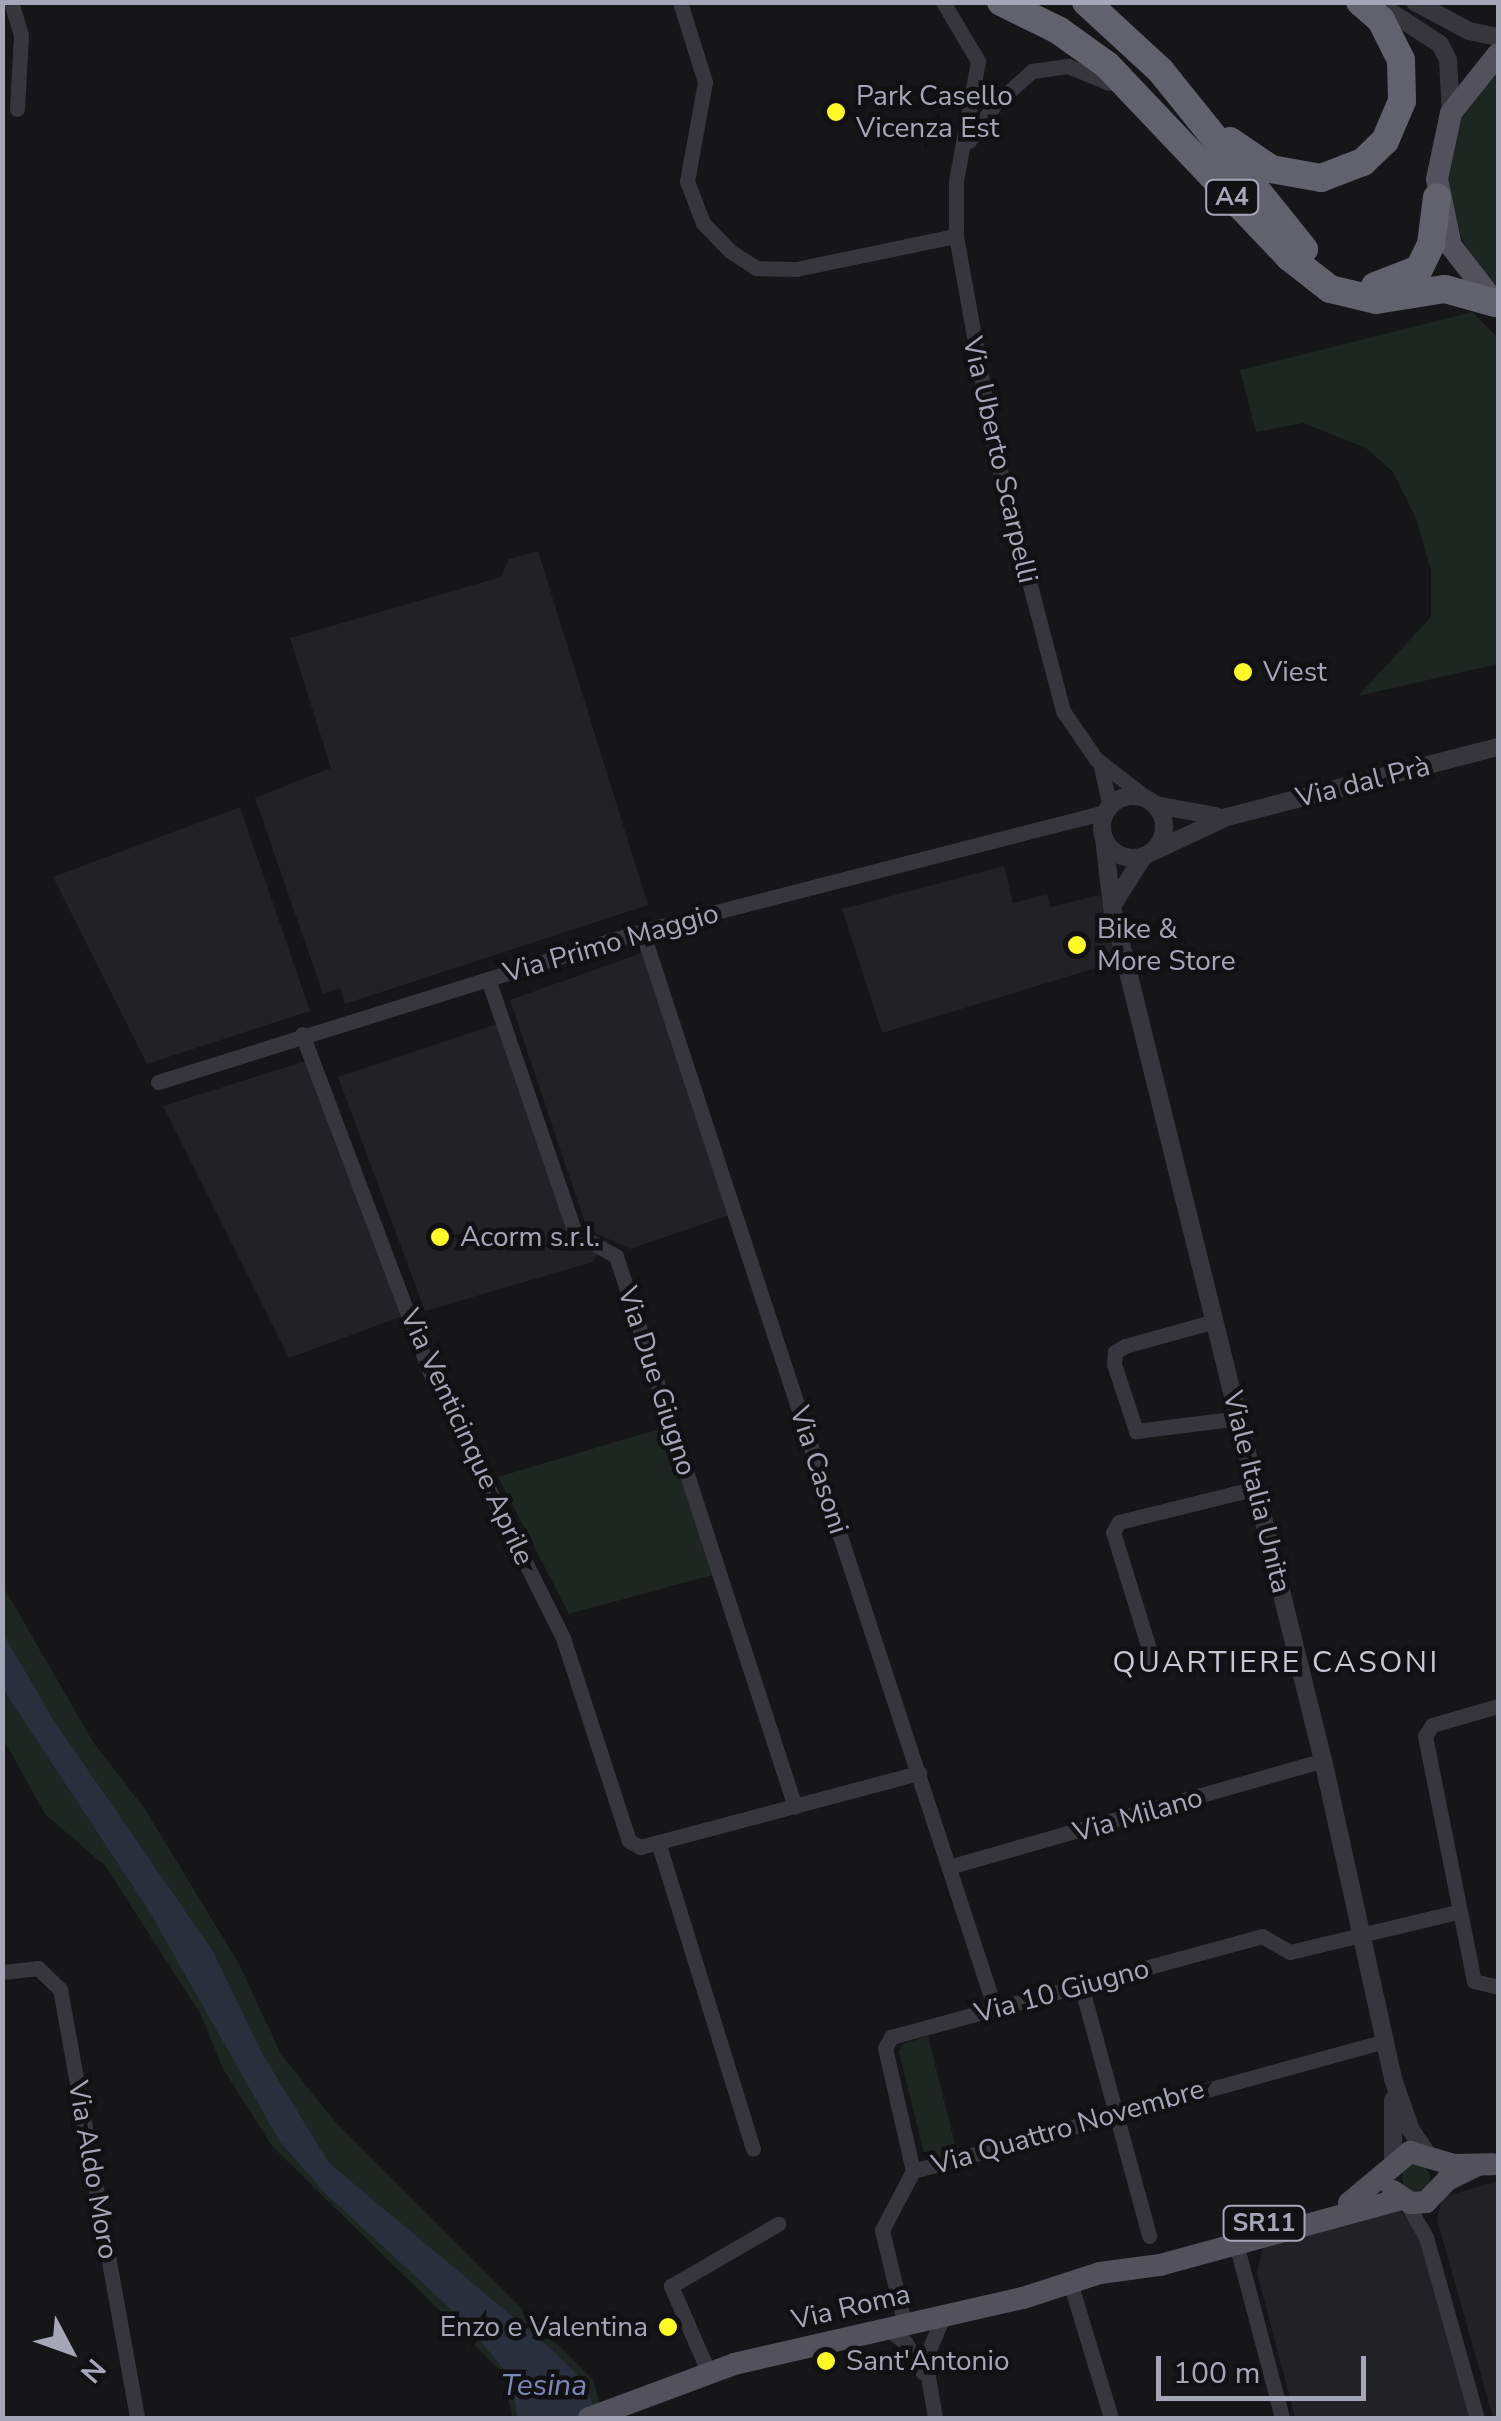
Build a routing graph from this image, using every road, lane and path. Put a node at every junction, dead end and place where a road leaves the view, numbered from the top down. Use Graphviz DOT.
graph roads {
  1 [pos="11,2"];
  2 [pos="680,2"];
  3 [pos="943,2"];
  4 [pos="1001,2"];
  5 [pos="1086,2"];
  6 [pos="1360,2"];
  7 [pos="1375,2"];
  8 [pos="1415,2"];
  9 [pos="1498,36"];
  10 [pos="1498,54"];
  11 [pos="17,109"];
  12 [pos="1195,110"];
  13 [pos="1451,113"];
  14 [pos="964,148"];
  15 [pos="1212,176"];
  16 [pos="1438,198"];
  17 [pos="956,236"];
  18 [pos="1497,304"];
  19 [pos="1498,748"];
  20 [pos="1096,760"];
  21 [pos="1152,802"];
  22 [pos="1108,809"];
  23 [pos="1227,817"];
  24 [pos="1070,826"];
  25 [pos="1103,834"];
  26 [pos="1148,854"];
  27 [pos="1112,906"];
  28 [pos="642,931"];
  29 [pos="488,979"];
  30 [pos="302,1034"];
  31 [pos="158,1082"];
  32 [pos="1215,1321"];
  33 [pos="1238,1418"];
  34 [pos="1256,1488"];
  35 [pos="1154,1665"];
  36 [pos="1498,1706"];
  37 [pos="1323,1760"];
  38 [pos="919,1773"];
  39 [pos="796,1807"];
  40 [pos="658,1842"];
  41 [pos="952,1866"];
  42 [pos="1456,1912"];
  43 [pos="1364,1936"];
  44 [pos="2,1972"];
  45 [pos="1081,1985"];
  46 [pos="1498,1987"];
  47 [pos="995,2009"];
  48 [pos="1385,2040"];
  49 [pos="1392,2079"];
  50 [pos="1116,2112"];
  51 [pos="753,2149"];
  52 [pos="1430,2156"];
  53 [pos="1496,2163"];
  54 [pos="1392,2166"];
  55 [pos="913,2171"];
  56 [pos="1436,2192"];
  57 [pos="1403,2200"];
  58 [pos="778,2224"];
  59 [pos="1150,2236"];
  60 [pos="1426,2236"];
  61 [pos="1235,2237"];
  62 [pos="1070,2282"];
  63 [pos="944,2317"];
  64 [pos="897,2328"];
  65 [pos="708,2371"];
  66 [pos="927,2385"];
  67 [pos="137,2418"];
  68 [pos="589,2418"];
  69 [pos="935,2418"];
  70 [pos="1111,2418"];
  71 [pos="1282,2418"];
  72 [pos="1477,2418"];
  1 -- 11 [label="street"];
  2 -- 17 [label="street"];
  3 -- 14 [label="street, Via Uberto Scarpelli"];
  4 -- 15 [label="highway, A4"];
  5 -- 12 [label="highway"];
  6 -- 12 [label="highway"];
  7 -- 13 [label="street"];
  8 -- 9 [label="street"];
  10 -- 13 [label="main road"];
  12 -- 16 [label="highway, A4"];
  13 -- 16 [label="main road"];
  14 -- 15 [label="street"];
  14 -- 17 [label="street, Via Uberto Scarpelli"];
  15 -- 18 [label="highway, A4"];
  16 -- 18 [label="main road"];
  17 -- 20 [label="street, Via Uberto Scarpelli"];
  19 -- 23 [label="street, Via dal Prà"];
  20 -- 21 [label="street, Via Uberto Scarpelli"];
  20 -- 22 [label="street, Via Uberto Scarpelli"];
  21 -- 22 [label="street"];
  21 -- 23 [label="street, Via dal Prà"];
  21 -- 26 [label="street"];
  22 -- 24 [label="street, Via Primo Maggio"];
  22 -- 25 [label="street"];
  23 -- 26 [label="street, Via dal Prà"];
  24 -- 25 [label="street, Via Primo Maggio"];
  24 -- 28 [label="street, Via Primo Maggio"];
  25 -- 26 [label="street"];
  25 -- 27 [label="street, Viale Italia Unita"];
  26 -- 27 [label="street"];
  27 -- 32 [label="street, Viale Italia Unita"];
  28 -- 29 [label="street, Via Primo Maggio"];
  28 -- 38 [label="street, Via Casoni"];
  29 -- 30 [label="street, Via Primo Maggio"];
  29 -- 39 [label="street, Via Due Giugno"];
  30 -- 31 [label="street, Via Primo Maggio"];
  30 -- 40 [label="street, Via Venticinque Aprile"];
  32 -- 33 [label="street, Viale Italia Unita"];
  32 -- 33 [label="street"];
  33 -- 34 [label="street, Viale Italia Unita"];
  34 -- 35 [label="street"];
  34 -- 37 [label="street, Viale Italia Unita"];
  36 -- 42 [label="street"];
  37 -- 41 [label="street, Via Milano"];
  37 -- 43 [label="street, Viale Italia Unita"];
  38 -- 39 [label="street"];
  38 -- 41 [label="street, Via Casoni"];
  39 -- 40 [label="street"];
  40 -- 51 [label="street"];
  41 -- 47 [label="street, Via Casoni"];
  42 -- 43 [label="street, Via 10 Giugno"];
  42 -- 46 [label="street"];
  43 -- 45 [label="street, Via 10 Giugno"];
  43 -- 48 [label="street, Viale Italia Unita"];
  44 -- 67 [label="street, Via Aldo Moro"];
  45 -- 47 [label="street, Via 10 Giugno"];
  45 -- 50 [label="street"];
  47 -- 55 [label="street, Via 10 Giugno"];
  48 -- 49 [label="street, Viale Italia Unita"];
  48 -- 50 [label="street, Via Quattro Novembre"];
  49 -- 52 [label="street, Viale Italia Unita"];
  49 -- 54 [label="street, Viale Italia Unita"];
  50 -- 55 [label="street, Via Quattro Novembre"];
  50 -- 59 [label="street"];
  52 -- 53 [label="main road, Via Roma / SR11"];
  52 -- 54 [label="main road, Via Roma / SR11"];
  52 -- 56 [label="main road"];
  53 -- 56 [label="main road, Via Roma / SR11"];
  54 -- 57 [label="main road"];
  54 -- 61 [label="main road, Via Roma / SR11"];
  55 -- 64 [label="street, Via Quattro Novembre"];
  56 -- 57 [label="main road, Via Roma / SR11"];
  56 -- 60 [label="street"];
  57 -- 60 [label="street"];
  57 -- 61 [label="main road, Via Roma / SR11"];
  58 -- 65 [label="street"];
  60 -- 72 [label="street"];
  61 -- 62 [label="main road, Via Roma / SR11"];
  61 -- 71 [label="street"];
  62 -- 63 [label="main road, Via Roma"];
  62 -- 70 [label="street"];
  63 -- 64 [label="main road, Via Roma"];
  63 -- 66 [label="street"];
  64 -- 65 [label="main road, Via Roma"];
  64 -- 66 [label="street"];
  65 -- 68 [label="main road, Via Roma"];
  66 -- 69 [label="street"];
}
